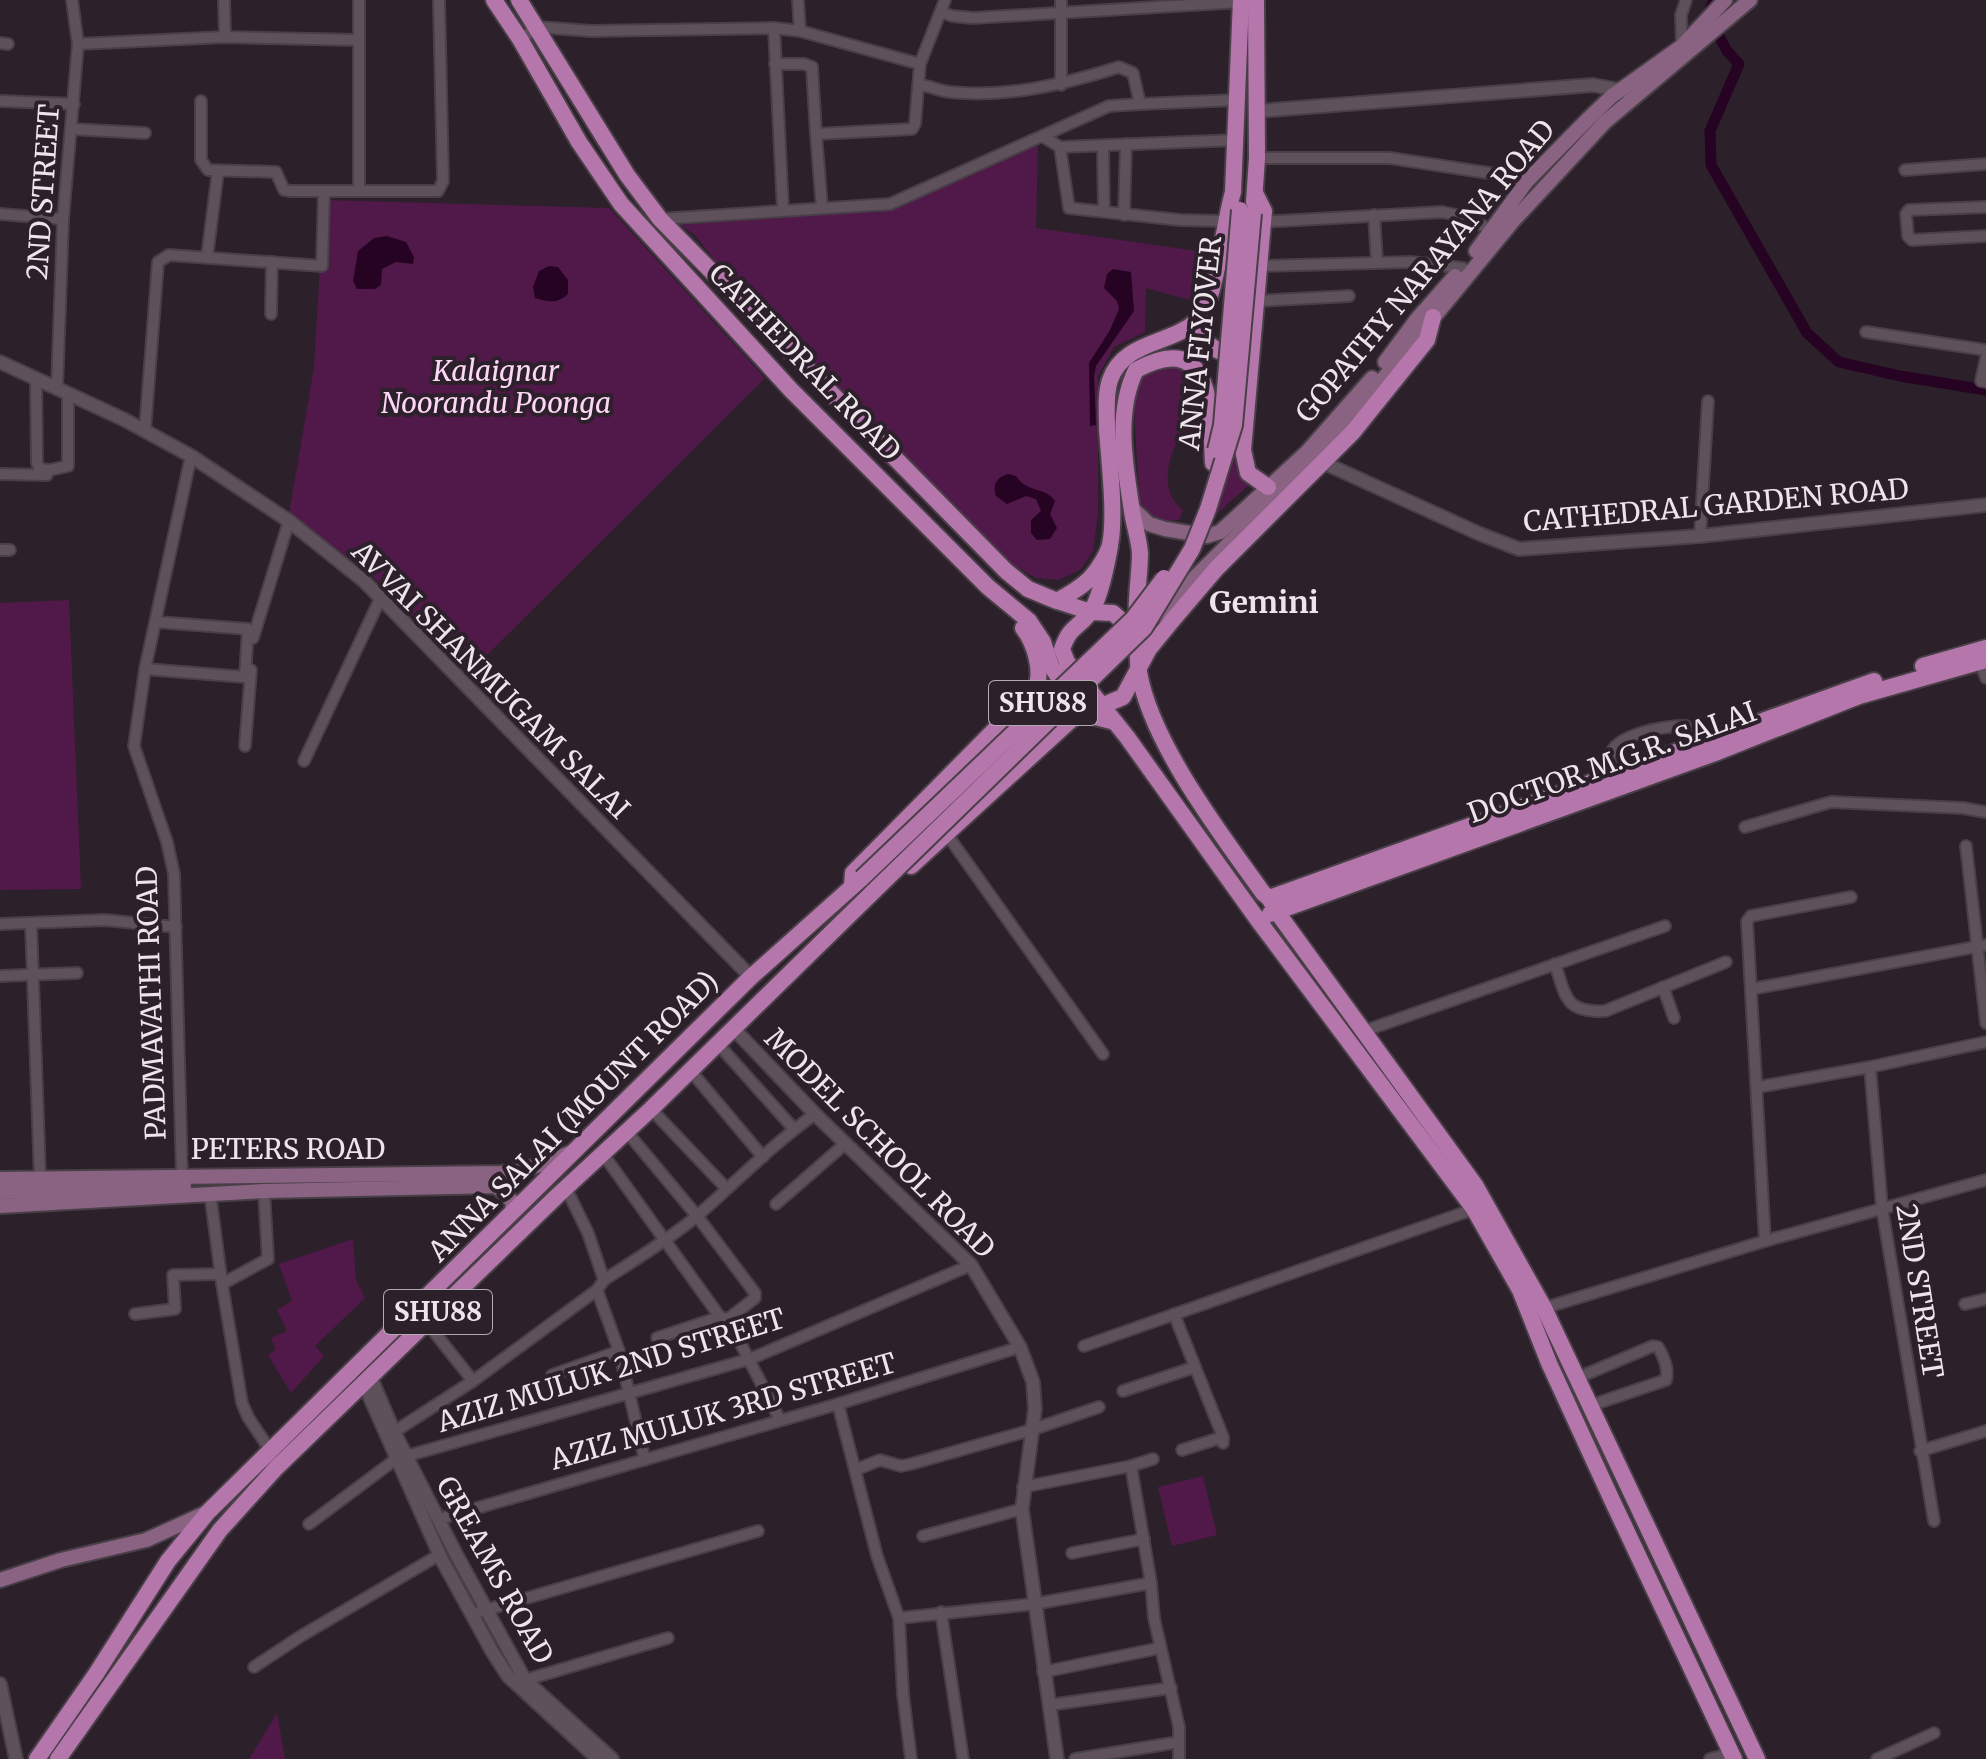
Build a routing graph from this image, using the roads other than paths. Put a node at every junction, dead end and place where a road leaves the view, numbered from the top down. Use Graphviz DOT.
graph roads {
  1 [pos="72,0"];
  2 [pos="224,0"];
  3 [pos="359,0"];
  4 [pos="439,0"];
  5 [pos="494,0"];
  6 [pos="519,0"];
  7 [pos="798,0"];
  8 [pos="945,0"];
  9 [pos="1061,0"];
  10 [pos="1686,0"];
  11 [pos="1725,0"];
  12 [pos="1750,0"];
  13 [pos="1246,1"];
  14 [pos="1148,4"];
  15 [pos="941,12"];
  16 [pos="1063,12"];
  17 [pos="538,27"];
  18 [pos="774,28"];
  19 [pos="800,31"];
  20 [pos="1701,34"];
  21 [pos="225,37"];
  22 [pos="520,39"];
  23 [pos="359,40"];
  24 [pos="78,44"];
  25 [pos="1682,46"];
  26 [pos="775,64"];
  27 [pos="920,64"];
  28 [pos="920,85"];
  29 [pos="1061,85"];
  30 [pos="1620,89"];
  31 [pos="1640,94"];
  32 [pos="1236,100"];
  33 [pos="0,101"];
  34 [pos="201,101"];
  35 [pos="74,104"];
  36 [pos="1140,104"];
  37 [pos="1258,111"];
  38 [pos="71,129"];
  39 [pos="145,133"];
  40 [pos="816,134"];
  41 [pos="1042,136"];
  42 [pos="1237,140"];
  43 [pos="1126,144"];
  44 [pos="1103,146"];
  45 [pos="1060,147"];
  46 [pos="1257,158"];
  47 [pos="1986,164"];
  48 [pos="1905,170"];
  49 [pos="218,171"];
  50 [pos="1527,181"];
  51 [pos="359,190"];
  52 [pos="324,191"];
  53 [pos="1233,192"];
  54 [pos="1986,207"];
  55 [pos="822,208"];
  56 [pos="783,210"];
  57 [pos="1104,211"];
  58 [pos="0,214"];
  59 [pos="1124,215"];
  60 [pos="1252,215"];
  61 [pos="1374,215"];
  62 [pos="63,219"];
  63 [pos="660,219"];
  64 [pos="1225,221"];
  65 [pos="1492,230"];
  66 [pos="1986,236"];
  67 [pos="207,257"];
  68 [pos="272,262"];
  69 [pos="1377,262"];
  70 [pos="1260,266"];
  71 [pos="1463,268"];
  72 [pos="1349,296"];
  73 [pos="1257,301"];
  74 [pos="271,314"];
  75 [pos="1433,317"];
  76 [pos="1187,329"];
  77 [pos="1866,332"];
  78 [pos="1986,350"];
  79 [pos="1986,358"];
  80 [pos="0,362"];
  81 [pos="1250,362"];
  82 [pos="36,379"];
  83 [pos="1986,382"];
  84 [pos="62,391"];
  85 [pos="1708,401"];
  86 [pos="145,430"];
  87 [pos="191,456"];
  88 [pos="1213,463"];
  89 [pos="1324,463"];
  90 [pos="0,474"];
  91 [pos="61,475"];
  92 [pos="1268,487"];
  93 [pos="1986,505"];
  94 [pos="1132,508"];
  95 [pos="289,521"];
  96 [pos="1700,536"];
  97 [pos="1110,546"];
  98 [pos="991,590"];
  99 [pos="381,597"];
  100 [pos="1057,601"];
  101 [pos="1091,612"];
  102 [pos="157,622"];
  103 [pos="1141,631"];
  104 [pos="1984,657"];
  105 [pos="145,669"];
  106 [pos="1138,671"];
  107 [pos="1986,678"];
  108 [pos="1039,681"];
  109 [pos="1103,706"];
  110 [pos="1078,716"];
  111 [pos="1115,722"];
  112 [pos="1701,744"];
  113 [pos="245,746"];
  114 [pos="304,761"];
  115 [pos="1612,776"];
  116 [pos="1986,812"];
  117 [pos="1745,827"];
  118 [pos="946,833"];
  119 [pos="1966,846"];
  120 [pos="863,890"];
  121 [pos="1851,897"];
  122 [pos="1273,905"];
  123 [pos="1258,920"];
  124 [pos="31,923"];
  125 [pos="0,924"];
  126 [pos="1665,926"];
  127 [pos="176,927"];
  128 [pos="1981,946"];
  129 [pos="1726,962"];
  130 [pos="1555,964"];
  131 [pos="77,973"];
  132 [pos="33,974"];
  133 [pos="0,976"];
  134 [pos="751,977"];
  135 [pos="1663,987"];
  136 [pos="1752,989"];
  137 [pos="1674,1018"];
  138 [pos="1986,1023"];
  139 [pos="733,1028"];
  140 [pos="1364,1031"];
  141 [pos="1986,1042"];
  142 [pos="718,1044"];
  143 [pos="1103,1054"];
  144 [pos="1870,1067"];
  145 [pos="690,1070"];
  146 [pos="1758,1087"];
  147 [pos="651,1109"];
  148 [pos="815,1114"];
  149 [pos="1427,1119"];
  150 [pos="794,1129"];
  151 [pos="627,1132"];
  152 [pos="1421,1136"];
  153 [pos="846,1143"];
  154 [pos="572,1152"];
  155 [pos="603,1154"];
  156 [pos="763,1157"];
  157 [pos="182,1176"];
  158 [pos="40,1177"];
  159 [pos="0,1179"];
  160 [pos="1986,1180"];
  161 [pos="410,1181"];
  162 [pos="312,1182"];
  163 [pos="566,1188"];
  164 [pos="726,1188"];
  165 [pos="264,1191"];
  166 [pos="0,1192"];
  167 [pos="210,1193"];
  168 [pos="776,1204"];
  169 [pos="0,1206"];
  170 [pos="1480,1207"];
  171 [pos="1882,1208"];
  172 [pos="513,1211"];
  173 [pos="697,1216"];
  174 [pos="665,1240"];
  175 [pos="1765,1241"];
  176 [pos="971,1265"];
  177 [pos="221,1279"];
  178 [pos="604,1280"];
  179 [pos="597,1290"];
  180 [pos="1520,1290"];
  181 [pos="1986,1299"];
  182 [pos="1541,1303"];
  183 [pos="1965,1304"];
  184 [pos="135,1314"];
  185 [pos="1174,1314"];
  186 [pos="724,1318"];
  187 [pos="427,1323"];
  188 [pos="657,1338"];
  189 [pos="1084,1346"];
  190 [pos="1020,1347"];
  191 [pos="619,1351"];
  192 [pos="750,1359"];
  193 [pos="1195,1367"];
  194 [pos="552,1375"];
  195 [pos="1577,1378"];
  196 [pos="367,1381"];
  197 [pos="473,1381"];
  198 [pos="1123,1391"];
  199 [pos="631,1394"];
  200 [pos="838,1404"];
  201 [pos="1589,1406"];
  202 [pos="1099,1407"];
  203 [pos="780,1420"];
  204 [pos="1031,1430"];
  205 [pos="1986,1431"];
  206 [pos="394,1432"];
  207 [pos="270,1450"];
  208 [pos="1182,1450"];
  209 [pos="1920,1451"];
  210 [pos="402,1458"];
  211 [pos="1153,1459"];
  212 [pos="645,1460"];
  213 [pos="1131,1466"];
  214 [pos="855,1470"];
  215 [pos="1023,1487"];
  216 [pos="1022,1509"];
  217 [pos="208,1512"];
  218 [pos="439,1519"];
  219 [pos="1934,1521"];
  220 [pos="309,1524"];
  221 [pos="758,1531"];
  222 [pos="923,1536"];
  223 [pos="1144,1539"];
  224 [pos="146,1540"];
  225 [pos="180,1545"];
  226 [pos="1072,1553"];
  227 [pos="439,1555"];
  228 [pos="168,1561"];
  229 [pos="188,1576"];
  230 [pos="0,1580"];
  231 [pos="1151,1583"];
  232 [pos="1034,1604"];
  233 [pos="486,1610"];
  234 [pos="941,1612"];
  235 [pos="471,1615"];
  236 [pos="899,1618"];
  237 [pos="668,1638"];
  238 [pos="1160,1648"];
  239 [pos="254,1667"];
  240 [pos="1043,1672"];
  241 [pos="525,1680"];
  242 [pos="0,1684"];
  243 [pos="1171,1688"];
  244 [pos="1049,1705"];
  245 [pos="1934,1733"];
  246 [pos="1179,1742"];
  247 [pos="1733,1756"];
  248 [pos="16,1759"];
  249 [pos="37,1759"];
  250 [pos="58,1759"];
  251 [pos="598,1759"];
  252 [pos="612,1759"];
  253 [pos="911,1759"];
  254 [pos="963,1759"];
  255 [pos="1057,1759"];
  256 [pos="1075,1759"];
  257 [pos="1179,1759"];
  258 [pos="1710,1759"];
  259 [pos="1757,1759"];
  260 [pos="1877,1759"];
  1 -- 24 [label="street, 2ND STREET"];
  2 -- 21 [label="street"];
  3 -- 23 [label="street"];
  4 -- 51 [label="street"];
  5 -- 22 [label="main road, CATHEDRAL ROAD"];
  6 -- 17 [label="main road, CATHEDRAL ROAD"];
  7 -- 19 [label="street"];
  8 -- 15 [label="street"];
  9 -- 16 [label="street"];
  10 -- 25 [label="street"];
  11 -- 20 [label="main road"];
  12 -- 20 [label="main road"];
  13 -- 14 [label="street"];
  13 -- 32 [label="main road, SHU88"];
  13 -- 37 [label="main road, SHU88"];
  14 -- 16 [label="street"];
  15 -- 16 [label="street"];
  15 -- 27 [label="street"];
  16 -- 29 [label="street"];
  17 -- 18 [label="street"];
  17 -- 22 [label="street"];
  17 -- 63 [label="main road, CATHEDRAL ROAD"];
  18 -- 19 [label="street"];
  18 -- 26 [label="street"];
  19 -- 27 [label="street"];
  20 -- 25 [label="main road, GOPATHY NARAYANA ROAD"];
  20 -- 31 [label="main road, ANNA FLYOVER"];
  21 -- 23 [label="street"];
  21 -- 24 [label="street"];
  22 -- 98 [label="main road, CATHEDRAL ROAD"];
  23 -- 51 [label="street"];
  24 -- 35 [label="street, 2ND STREET"];
  25 -- 30 [label="main road, GOPATHY NARAYANA ROAD"];
  26 -- 40 [label="street"];
  26 -- 56 [label="street"];
  27 -- 28 [label="street"];
  28 -- 29 [label="street"];
  28 -- 40 [label="street"];
  29 -- 36 [label="street"];
  30 -- 31 [label="street"];
  30 -- 37 [label="street"];
  30 -- 50 [label="main road, GOPATHY NARAYANA ROAD"];
  31 -- 75 [label="main road, ANNA FLYOVER"];
  32 -- 36 [label="street"];
  32 -- 42 [label="main road, SHU88"];
  33 -- 35 [label="street"];
  34 -- 49 [label="street"];
  35 -- 38 [label="street, 2ND STREET"];
  36 -- 41 [label="street"];
  37 -- 46 [label="main road, SHU88"];
  38 -- 39 [label="street"];
  38 -- 62 [label="street, 2ND STREET"];
  40 -- 55 [label="street"];
  41 -- 45 [label="street"];
  41 -- 55 [label="street"];
  42 -- 43 [label="street"];
  42 -- 53 [label="main road, SHU88"];
  43 -- 44 [label="street"];
  43 -- 59 [label="street"];
  44 -- 45 [label="street"];
  44 -- 57 [label="street"];
  45 -- 57 [label="street"];
  46 -- 50 [label="street"];
  46 -- 60 [label="main road, ANNA FLYOVER / SHU88"];
  47 -- 48 [label="street"];
  49 -- 52 [label="street"];
  49 -- 67 [label="street"];
  50 -- 65 [label="main road, GOPATHY NARAYANA ROAD"];
  51 -- 52 [label="street"];
  52 -- 68 [label="street"];
  53 -- 60 [label="main road, ANNA FLYOVER / SHU88"];
  53 -- 64 [label="main road"];
  54 -- 66 [label="street"];
  55 -- 56 [label="street"];
  56 -- 63 [label="street"];
  57 -- 59 [label="street"];
  58 -- 62 [label="street"];
  59 -- 64 [label="street"];
  60 -- 61 [label="street"];
  60 -- 70 [label="main road"];
  60 -- 88 [label="main road, ANNA FLYOVER / SHU88, bridge"];
  60 -- 103 [label="main road, ANNA FLYOVER / SHU88, bridge"];
  61 -- 65 [label="street"];
  61 -- 69 [label="street"];
  62 -- 84 [label="street, 2ND STREET"];
  63 -- 100 [label="main road, CATHEDRAL ROAD"];
  64 -- 76 [label="main road"];
  65 -- 71 [label="main road, GOPATHY NARAYANA ROAD"];
  67 -- 68 [label="street"];
  67 -- 86 [label="street"];
  68 -- 74 [label="street"];
  69 -- 70 [label="street"];
  69 -- 71 [label="street"];
  70 -- 73 [label="main road"];
  71 -- 92 [label="main road, GOPATHY NARAYANA ROAD"];
  72 -- 73 [label="street"];
  73 -- 81 [label="main road"];
  75 -- 89 [label="main road"];
  75 -- 103 [label="main road, ANNA FLYOVER, bridge"];
  76 -- 81 [label="main road"];
  76 -- 97 [label="main road"];
  77 -- 78 [label="street"];
  79 -- 83 [label="street"];
  80 -- 82 [label="street, AVVAI SHANMUGAM SALAI"];
  81 -- 92 [label="main road"];
  82 -- 84 [label="street, AVVAI SHANMUGAM SALAI"];
  82 -- 84 [label="street, 2ND STREET"];
  84 -- 86 [label="street, AVVAI SHANMUGAM SALAI"];
  85 -- 96 [label="street"];
  86 -- 87 [label="street, AVVAI SHANMUGAM SALAI"];
  87 -- 95 [label="street, AVVAI SHANMUGAM SALAI"];
  87 -- 102 [label="street, PADMAVATHI ROAD"];
  88 -- 94 [label="main road"];
  88 -- 120 [label="main road, ANNA FLYOVER / SHU88, bridge"];
  89 -- 96 [label="street, CATHEDRAL GARDEN ROAD"];
  89 -- 106 [label="main road"];
  90 -- 91 [label="street"];
  92 -- 94 [label="main road, GOPATHY NARAYANA ROAD"];
  93 -- 96 [label="street, CATHEDRAL GARDEN ROAD"];
  94 -- 103 [label="main road"];
  95 -- 99 [label="street, AVVAI SHANMUGAM SALAI"];
  95 -- 113 [label="street"];
  97 -- 100 [label="main road"];
  97 -- 101 [label="main road"];
  98 -- 108 [label="main road"];
  98 -- 110 [label="main road, CATHEDRAL ROAD"];
  99 -- 114 [label="street"];
  99 -- 134 [label="street, AVVAI SHANMUGAM SALAI"];
  100 -- 101 [label="main road, CATHEDRAL ROAD"];
  101 -- 103 [label="main road, CATHEDRAL ROAD"];
  101 -- 109 [label="main road"];
  102 -- 105 [label="street, PADMAVATHI ROAD"];
  102 -- 105 [label="street"];
  103 -- 106 [label="main road"];
  103 -- 120 [label="main road, ANNA FLYOVER / SHU88, bridge"];
  104 -- 107 [label="street"];
  104 -- 112 [label="main road, DOCTOR M.G.R. SALAI"];
  104 -- 122 [label="main road, DOCTOR M.G.R. SALAI"];
  105 -- 127 [label="street, PADMAVATHI ROAD"];
  106 -- 109 [label="main road"];
  106 -- 122 [label="main road"];
  108 -- 110 [label="main road"];
  108 -- 120 [label="main road"];
  109 -- 110 [label="main road"];
  109 -- 111 [label="main road"];
  110 -- 111 [label="main road"];
  110 -- 118 [label="main road"];
  111 -- 123 [label="main road"];
  112 -- 115 [label="main road, DOCTOR M.G.R. SALAI"];
  112 -- 115 [label="street"];
  115 -- 122 [label="main road, DOCTOR M.G.R. SALAI"];
  116 -- 117 [label="street"];
  118 -- 120 [label="main road"];
  118 -- 143 [label="street"];
  119 -- 128 [label="street"];
  120 -- 134 [label="main road, ANNA SALAI (MOUNT ROAD) / SHU88"];
  120 -- 139 [label="main road, ANNA SALAI (MOUNT ROAD) / SHU88"];
  121 -- 136 [label="street"];
  122 -- 123 [label="main road, DOCTOR M.G.R. SALAI"];
  122 -- 140 [label="main road"];
  123 -- 152 [label="main road"];
  124 -- 125 [label="street"];
  124 -- 127 [label="street"];
  124 -- 132 [label="street"];
  126 -- 130 [label="street"];
  127 -- 157 [label="street, PADMAVATHI ROAD"];
  128 -- 136 [label="street"];
  128 -- 138 [label="street"];
  129 -- 135 [label="street"];
  130 -- 135 [label="street"];
  130 -- 140 [label="street"];
  131 -- 132 [label="street"];
  132 -- 133 [label="street"];
  132 -- 158 [label="street"];
  134 -- 154 [label="main road, ANNA SALAI (MOUNT ROAD) / SHU88"];
  135 -- 137 [label="street"];
  136 -- 146 [label="street"];
  139 -- 142 [label="main road, ANNA SALAI (MOUNT ROAD) / SHU88"];
  139 -- 148 [label="street, MODEL SCHOOL ROAD"];
  140 -- 149 [label="main road"];
  141 -- 144 [label="street"];
  142 -- 145 [label="main road, ANNA SALAI (MOUNT ROAD) / SHU88"];
  142 -- 150 [label="street"];
  144 -- 146 [label="street"];
  144 -- 171 [label="street, 2ND STREET"];
  145 -- 147 [label="main road, ANNA SALAI (MOUNT ROAD) / SHU88"];
  145 -- 156 [label="street"];
  146 -- 175 [label="street"];
  147 -- 151 [label="main road, ANNA SALAI (MOUNT ROAD) / SHU88"];
  147 -- 164 [label="street"];
  148 -- 150 [label="street"];
  148 -- 153 [label="street, MODEL SCHOOL ROAD"];
  149 -- 152 [label="main road"];
  149 -- 170 [label="main road"];
  150 -- 156 [label="street"];
  151 -- 155 [label="main road, ANNA SALAI (MOUNT ROAD) / SHU88"];
  151 -- 173 [label="street"];
  152 -- 170 [label="main road"];
  153 -- 168 [label="street"];
  153 -- 176 [label="street, MODEL SCHOOL ROAD"];
  154 -- 161 [label="main road, PETERS ROAD"];
  154 -- 172 [label="main road, ANNA SALAI (MOUNT ROAD) / SHU88"];
  155 -- 163 [label="main road, ANNA SALAI (MOUNT ROAD) / SHU88"];
  155 -- 174 [label="street"];
  156 -- 164 [label="street"];
  157 -- 158 [label="main road, PETERS ROAD"];
  157 -- 162 [label="main road, PETERS ROAD"];
  158 -- 159 [label="main road, PETERS ROAD"];
  160 -- 171 [label="street"];
  161 -- 162 [label="main road, PETERS ROAD"];
  161 -- 172 [label="main road, PETERS ROAD"];
  162 -- 165 [label="main road, PETERS ROAD"];
  162 -- 166 [label="main road"];
  163 -- 178 [label="street"];
  163 -- 187 [label="main road, ANNA SALAI (MOUNT ROAD) / SHU88"];
  164 -- 173 [label="street"];
  165 -- 167 [label="main road, PETERS ROAD"];
  165 -- 177 [label="street"];
  167 -- 169 [label="main road, PETERS ROAD"];
  167 -- 177 [label="street"];
  170 -- 180 [label="main road"];
  170 -- 182 [label="main road"];
  170 -- 185 [label="street"];
  171 -- 175 [label="street"];
  171 -- 209 [label="street, 2ND STREET"];
  172 -- 207 [label="main road, ANNA SALAI (MOUNT ROAD) / SHU88"];
  173 -- 174 [label="street"];
  173 -- 186 [label="street"];
  174 -- 178 [label="street"];
  174 -- 186 [label="street"];
  175 -- 182 [label="street"];
  176 -- 190 [label="street, MODEL SCHOOL ROAD"];
  176 -- 192 [label="street, AZIZ MULUK 2ND STREET"];
  177 -- 184 [label="street"];
  177 -- 207 [label="street"];
  178 -- 179 [label="street"];
  179 -- 191 [label="street"];
  179 -- 197 [label="street"];
  180 -- 182 [label="main road"];
  180 -- 247 [label="main road"];
  181 -- 183 [label="street"];
  182 -- 195 [label="main road"];
  185 -- 189 [label="street"];
  185 -- 193 [label="street"];
  186 -- 188 [label="street"];
  186 -- 192 [label="street"];
  187 -- 196 [label="main road, ANNA SALAI (MOUNT ROAD) / SHU88"];
  187 -- 197 [label="street"];
  190 -- 200 [label="street, AZIZ MULUK 3RD STREET"];
  190 -- 204 [label="street, MODEL SCHOOL ROAD"];
  191 -- 194 [label="street"];
  191 -- 199 [label="street"];
  192 -- 199 [label="street, AZIZ MULUK 2ND STREET"];
  192 -- 203 [label="street"];
  193 -- 198 [label="street"];
  193 -- 208 [label="street"];
  195 -- 201 [label="main road"];
  195 -- 201 [label="street"];
  196 -- 206 [label="street, GREAMS ROAD"];
  196 -- 210 [label="street, GREAMS ROAD"];
  196 -- 229 [label="main road, ANNA SALAI (MOUNT ROAD) / SHU88"];
  197 -- 206 [label="street"];
  199 -- 210 [label="street, AZIZ MULUK 2ND STREET"];
  199 -- 212 [label="street"];
  200 -- 203 [label="street, AZIZ MULUK 3RD STREET"];
  200 -- 214 [label="street"];
  201 -- 259 [label="main road"];
  202 -- 204 [label="street"];
  203 -- 212 [label="street, AZIZ MULUK 3RD STREET"];
  204 -- 214 [label="street"];
  204 -- 215 [label="street, MODEL SCHOOL ROAD"];
  205 -- 209 [label="street"];
  206 -- 210 [label="street, GREAMS ROAD"];
  207 -- 217 [label="main road, ANNA SALAI (MOUNT ROAD) / SHU88"];
  209 -- 219 [label="street, 2ND STREET"];
  210 -- 218 [label="street, GREAMS ROAD"];
  210 -- 220 [label="street"];
  210 -- 227 [label="street, GREAMS ROAD"];
  211 -- 213 [label="street"];
  212 -- 218 [label="street, AZIZ MULUK 3RD STREET"];
  213 -- 215 [label="street"];
  213 -- 223 [label="street"];
  214 -- 236 [label="street"];
  215 -- 216 [label="street, MODEL SCHOOL ROAD"];
  216 -- 222 [label="street"];
  216 -- 232 [label="street, MODEL SCHOOL ROAD"];
  217 -- 224 [label="main road"];
  217 -- 225 [label="main road, ANNA SALAI (MOUNT ROAD) / SHU88"];
  218 -- 233 [label="street, GREAMS ROAD"];
  221 -- 233 [label="street"];
  223 -- 226 [label="street"];
  223 -- 231 [label="street"];
  224 -- 225 [label="main road"];
  224 -- 230 [label="main road"];
  225 -- 228 [label="main road, ANNA SALAI (MOUNT ROAD) / SHU88"];
  227 -- 235 [label="street, GREAMS ROAD"];
  227 -- 239 [label="street"];
  228 -- 229 [label="main road"];
  228 -- 249 [label="main road, ANNA SALAI (MOUNT ROAD) / SHU88"];
  229 -- 250 [label="main road, ANNA SALAI (MOUNT ROAD) / SHU88"];
  231 -- 232 [label="street"];
  231 -- 238 [label="street"];
  232 -- 234 [label="street"];
  232 -- 240 [label="street, MODEL SCHOOL ROAD"];
  233 -- 235 [label="street"];
  233 -- 241 [label="street, GREAMS ROAD"];
  234 -- 236 [label="street"];
  234 -- 254 [label="street"];
  235 -- 251 [label="street, GREAMS ROAD"];
  236 -- 253 [label="street"];
  237 -- 241 [label="street"];
  238 -- 240 [label="street"];
  238 -- 243 [label="street"];
  240 -- 244 [label="street, MODEL SCHOOL ROAD"];
  241 -- 252 [label="street, GREAMS ROAD"];
  242 -- 248 [label="street"];
  243 -- 244 [label="street"];
  243 -- 246 [label="street"];
  244 -- 255 [label="street, MODEL SCHOOL ROAD"];
  245 -- 260 [label="street"];
  246 -- 256 [label="street"];
  246 -- 257 [label="street"];
  247 -- 258 [label="street"];
}
